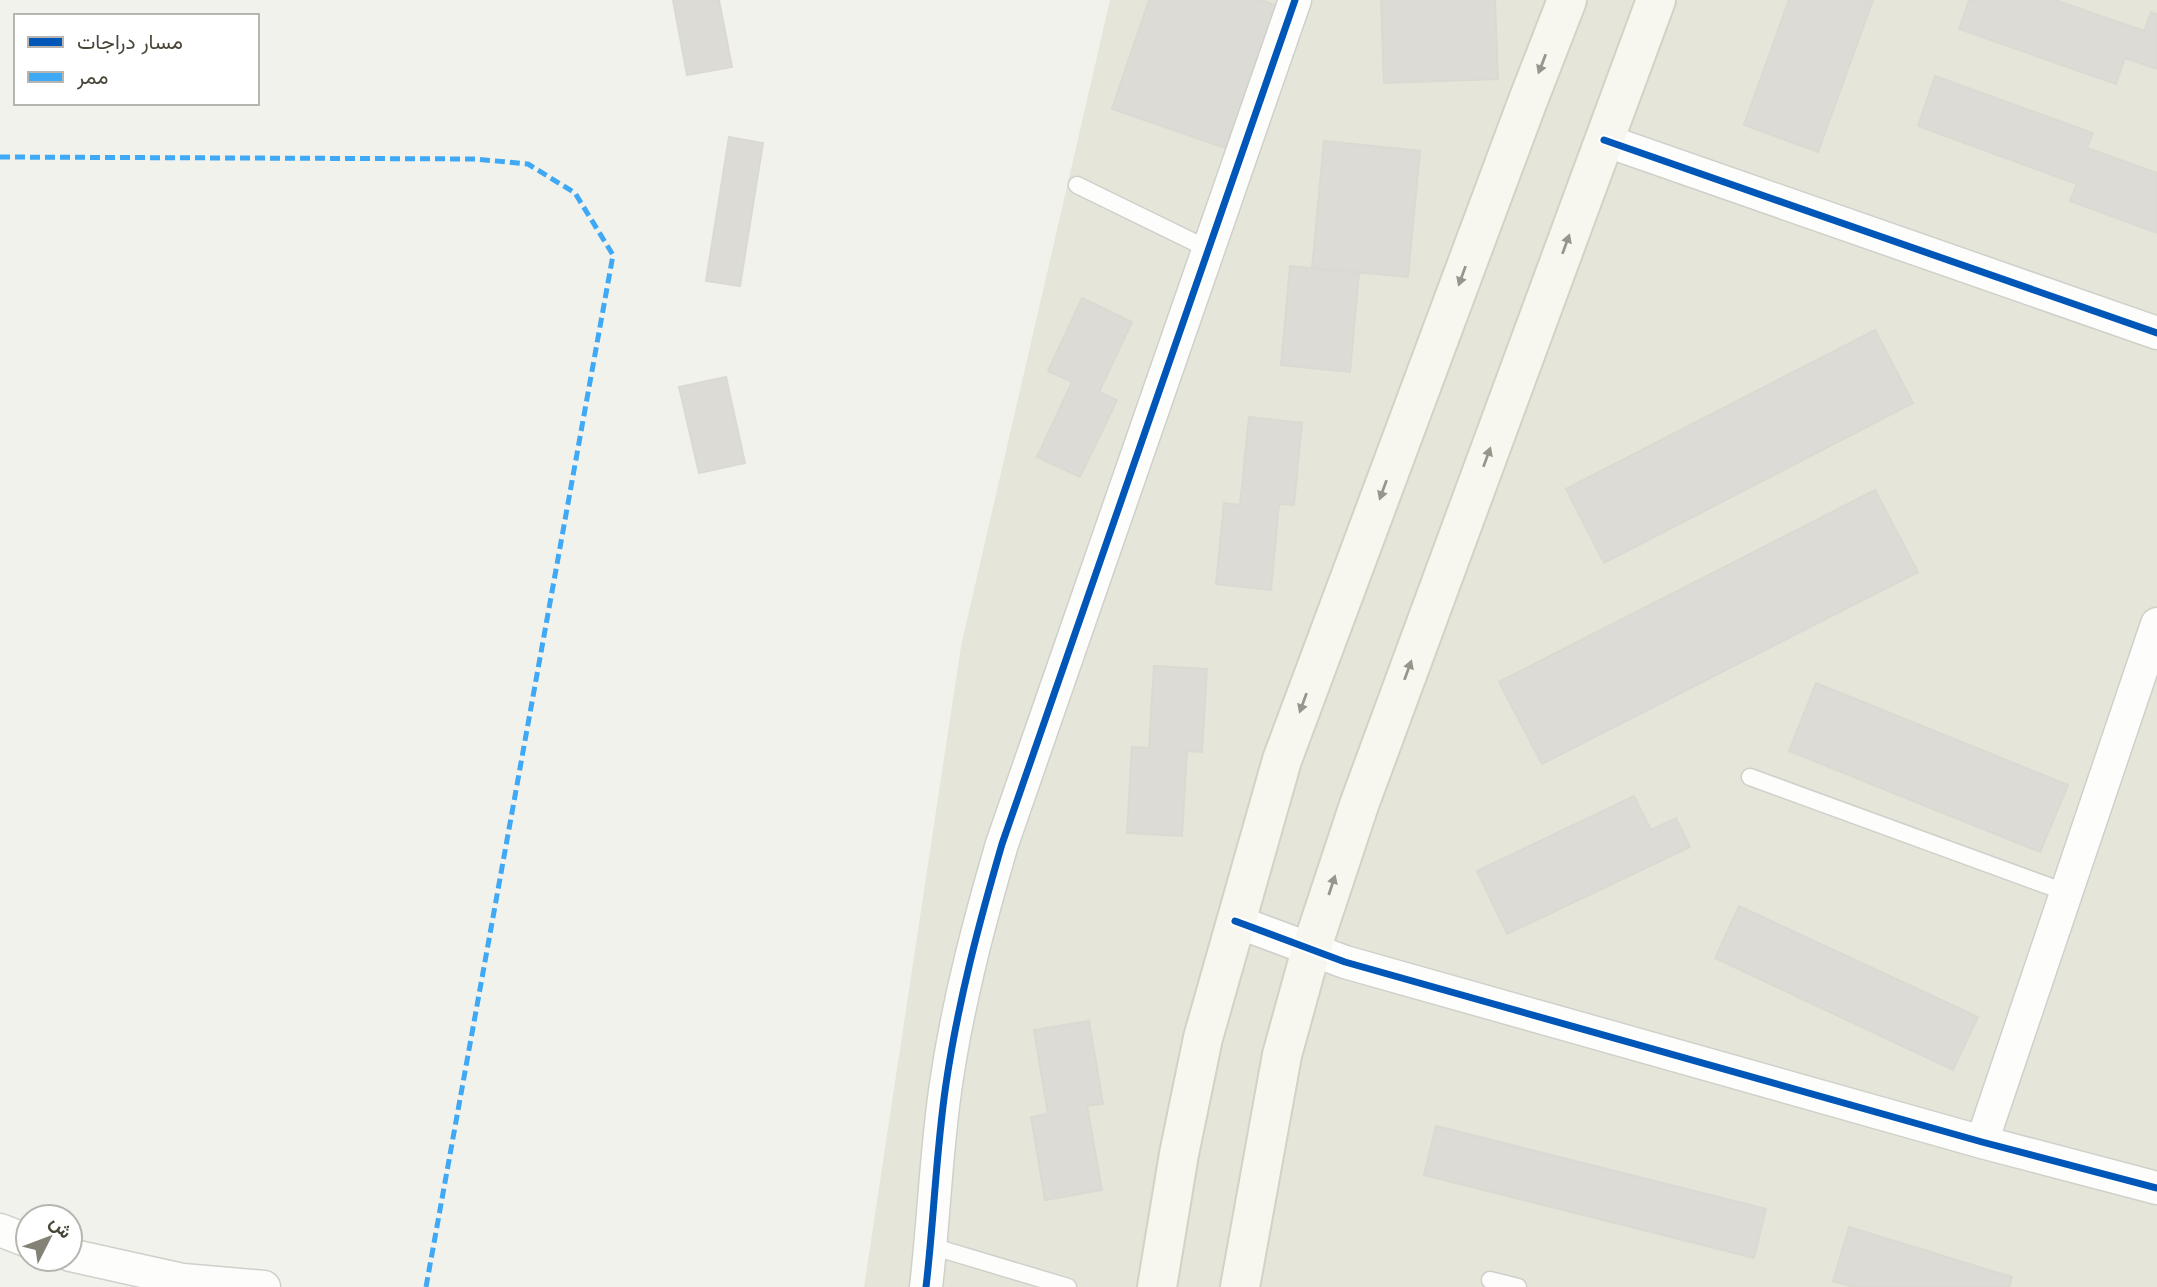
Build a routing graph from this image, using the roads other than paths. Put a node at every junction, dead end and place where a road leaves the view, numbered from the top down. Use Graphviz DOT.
graph roads {
  1 [pos="1295,0"];
  2 [pos="1567,0"];
  3 [pos="1656,0"];
  4 [pos="1604,141"];
  5 [pos="1077,185"];
  6 [pos="1208,248"];
  7 [pos="2157,333"];
  8 [pos="2157,624"];
  9 [pos="1750,777"];
  10 [pos="2065,892"];
  11 [pos="1235,921"];
  12 [pos="1311,950"];
  13 [pos="1982,1143"];
  14 [pos="2157,1188"];
  15 [pos="931,1246"];
  16 [pos="84,1258"];
  17 [pos="1490,1280"];
  18 [pos="264,1287"];
  19 [pos="926,1287"];
  20 [pos="1068,1287"];
  21 [pos="1157,1287"];
  22 [pos="1240,1287"];
  23 [pos="1518,1287"];
  1 -- 6 [label="street"];
  2 -- 11 [label="main road, one-way"];
  3 -- 4 [label="main road"];
  4 -- 7 [label="street"];
  12 -- 4 [label="main road, one-way"];
  5 -- 6 [label="lane"];
  6 -- 15 [label="street"];
  8 -- 10 [label="street"];
  9 -- 10 [label="lane"];
  10 -- 13 [label="street"];
  11 -- 12 [label="street"];
  11 -- 21 [label="main road"];
  12 -- 13 [label="street"];
  12 -- 22 [label="main road"];
  13 -- 14 [label="street"];
  15 -- 19 [label="street"];
  15 -- 20 [label="lane"];
  16 -- 18 [label="street"];
  17 -- 23 [label="lane"];
}
